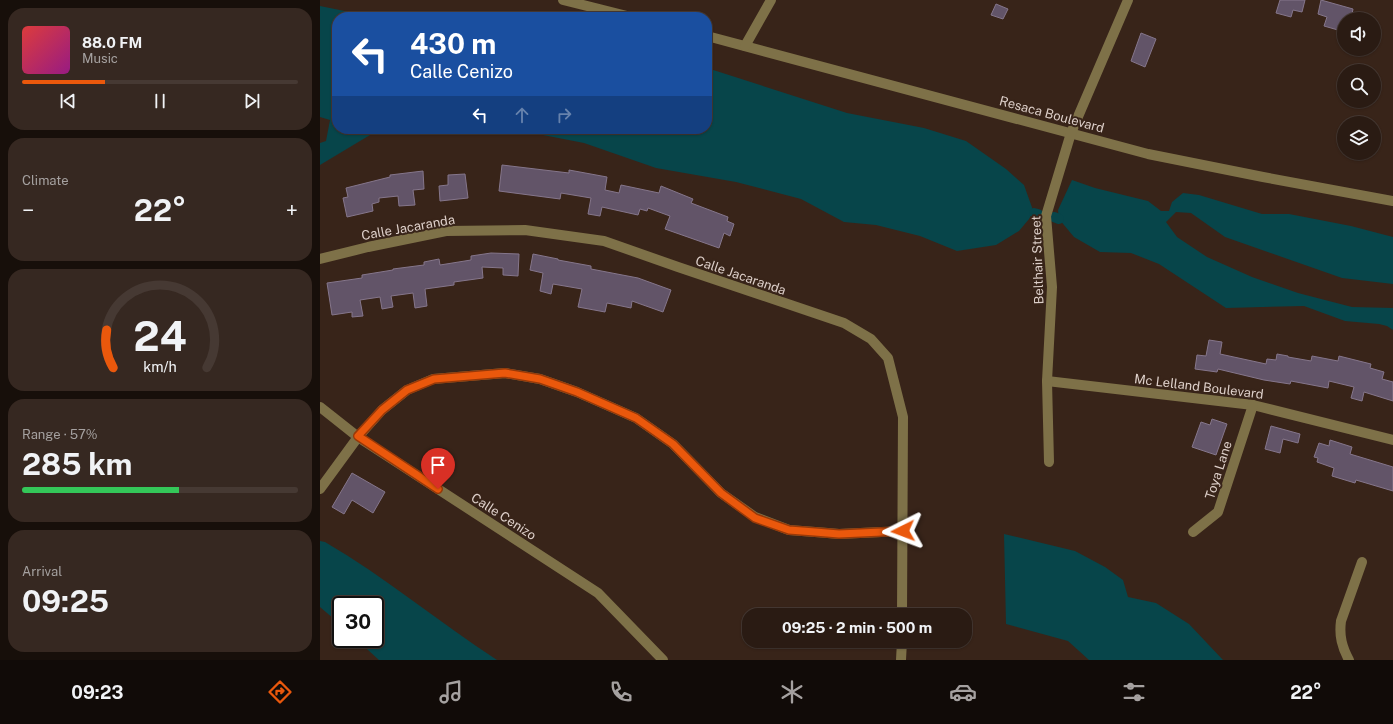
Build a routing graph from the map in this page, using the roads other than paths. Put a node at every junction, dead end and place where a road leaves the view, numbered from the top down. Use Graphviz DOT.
graph roads {
  1 [pos="563,0"];
  2 [pos="771,0"];
  3 [pos="1128,0"];
  4 [pos="611,12"];
  5 [pos="712,37"];
  6 [pos="745,46"];
  7 [pos="1071,132"];
  8 [pos="1393,201"];
  9 [pos="320,259"];
  10 [pos="1046,381"];
  11 [pos="1253,405"];
  12 [pos="320,407"];
  13 [pos="358,436"];
  14 [pos="1393,440"];
  15 [pos="1049,462"];
  16 [pos="320,489"];
  17 [pos="903,531"];
  18 [pos="1193,532"];
  19 [pos="1362,562"];
  20 [pos="902,608"];
  21 [pos="902,648"];
  22 [pos="663,660"];
  23 [pos="901,660"];
  24 [pos="1349,660"];
  1 -- 4 [label="street"];
  2 -- 6 [label="street"];
  3 -- 7 [label="street, Belthair Street"];
  5 -- 6 [label="street, Resaca Boulevard"];
  6 -- 7 [label="street, Resaca Boulevard"];
  7 -- 8 [label="street, Resaca Boulevard"];
  7 -- 10 [label="street, Belthair Street"];
  9 -- 17 [label="street, Calle Jacaranda"];
  10 -- 11 [label="street, Mc Lelland Boulevard"];
  10 -- 15 [label="street, Belthair Street"];
  11 -- 14 [label="street, Mc Lelland Boulevard"];
  11 -- 18 [label="street, Toya Lane"];
  12 -- 13 [label="street, Calle Cenizo"];
  13 -- 16 [label="street"];
  13 -- 17 [label="street"];
  13 -- 22 [label="street, Calle Cenizo"];
  17 -- 20 [label="street, Calle Jacaranda"];
  19 -- 24 [label="street"];
  21 -- 23 [label="street"];
}
